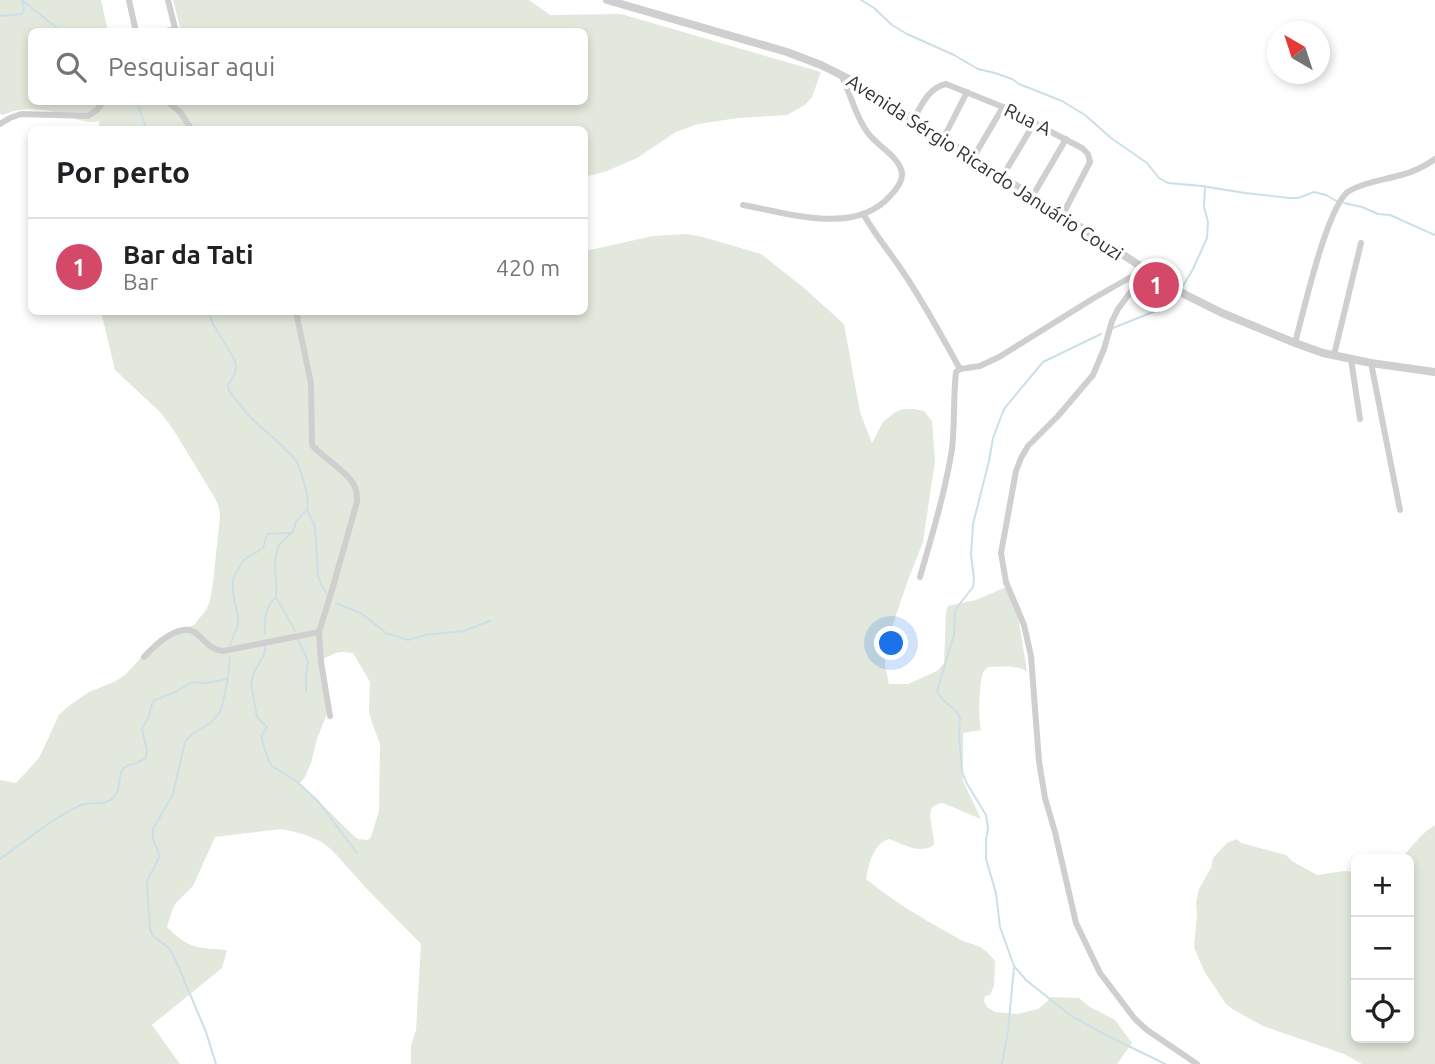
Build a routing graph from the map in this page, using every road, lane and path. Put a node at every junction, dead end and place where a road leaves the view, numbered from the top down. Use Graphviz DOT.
graph roads {
  1 [pos="129,0"];
  2 [pos="168,0"];
  3 [pos="607,0"];
  4 [pos="135,28"];
  5 [pos="176,28"];
  6 [pos="841,75"];
  7 [pos="967,92"];
  8 [pos="101,105"];
  9 [pos="171,105"];
  10 [pos="1003,107"];
  11 [pos="913,120"];
  12 [pos="1035,122"];
  13 [pos="0,124"];
  14 [pos="189,126"];
  15 [pos="943,139"];
  16 [pos="1066,139"];
  17 [pos="973,158"];
  18 [pos="1435,159"];
  19 [pos="1002,177"];
  20 [pos="1032,197"];
  21 [pos="743,205"];
  22 [pos="864,215"];
  23 [pos="1062,216"];
  24 [pos="1362,243"];
  25 [pos="1146,270"];
  26 [pos="297,315"];
  27 [pos="1295,344"];
  28 [pos="1334,355"];
  29 [pos="1351,359"];
  30 [pos="1371,363"];
  31 [pos="960,369"];
  32 [pos="1435,372"];
  33 [pos="1360,419"];
  34 [pos="1401,510"];
  35 [pos="920,578"];
  36 [pos="319,632"];
  37 [pos="144,657"];
  38 [pos="330,716"];
  39 [pos="1197,1064"];
  1 -- 4 [label="street"];
  2 -- 5 [label="street"];
  3 -- 6 [label="street, Avenida Sérgio Ricardo Januário Couzi"];
  6 -- 11 [label="street, Avenida Sérgio Ricardo Januário Couzi"];
  6 -- 22 [label="street"];
  7 -- 10 [label="street, Rua A"];
  7 -- 11 [label="street, Rua A"];
  7 -- 15 [label="street"];
  8 -- 13 [label="street"];
  9 -- 14 [label="street"];
  10 -- 12 [label="street, Rua A"];
  10 -- 17 [label="street"];
  11 -- 15 [label="street, Avenida Sérgio Ricardo Januário Couzi"];
  12 -- 16 [label="street, Rua A"];
  12 -- 19 [label="street"];
  15 -- 17 [label="street, Avenida Sérgio Ricardo Januário Couzi"];
  16 -- 20 [label="street"];
  16 -- 23 [label="street, Rua A"];
  17 -- 19 [label="street, Avenida Sérgio Ricardo Januário Couzi"];
  18 -- 27 [label="street"];
  19 -- 20 [label="street, Avenida Sérgio Ricardo Januário Couzi"];
  20 -- 23 [label="street, Avenida Sérgio Ricardo Januário Couzi"];
  21 -- 22 [label="street"];
  22 -- 31 [label="street"];
  23 -- 25 [label="street, Avenida Sérgio Ricardo Januário Couzi"];
  24 -- 28 [label="street"];
  25 -- 27 [label="street, Avenida Sérgio Ricardo Januário Couzi"];
  25 -- 31 [label="street"];
  25 -- 39 [label="street"];
  26 -- 36 [label="street"];
  27 -- 28 [label="street, Avenida Sérgio Ricardo Januário Couzi"];
  28 -- 29 [label="street, Avenida Sérgio Ricardo Januário Couzi"];
  29 -- 30 [label="street, Avenida Sérgio Ricardo Januário Couzi"];
  29 -- 33 [label="street"];
  30 -- 32 [label="street, Avenida Sérgio Ricardo Januário Couzi"];
  30 -- 34 [label="street"];
  31 -- 35 [label="street"];
  36 -- 37 [label="street"];
  36 -- 38 [label="street"];
}
